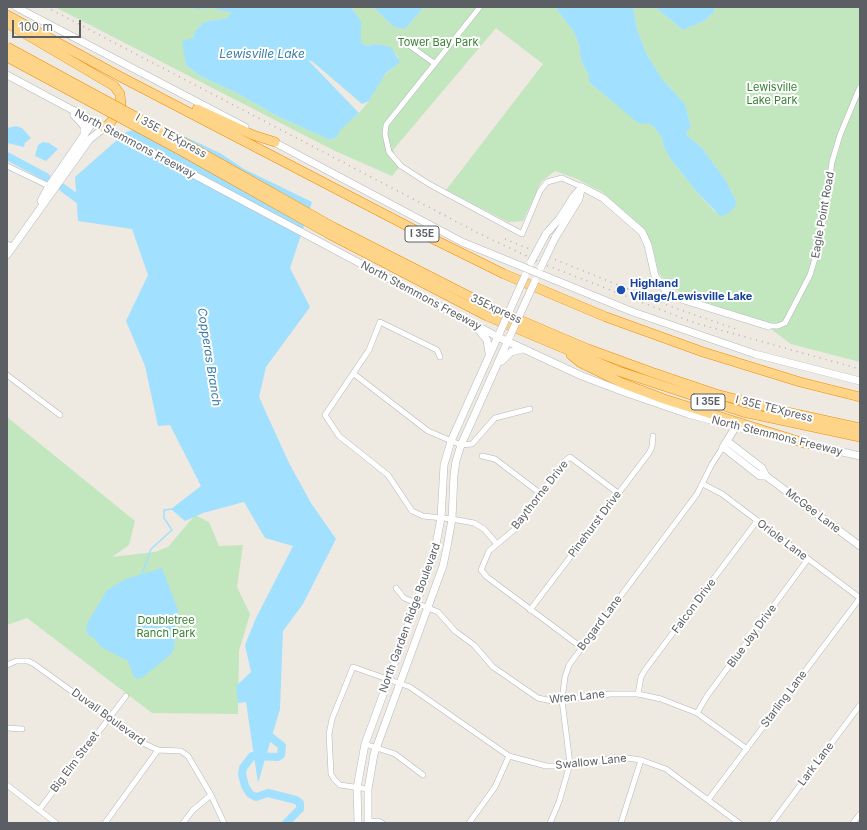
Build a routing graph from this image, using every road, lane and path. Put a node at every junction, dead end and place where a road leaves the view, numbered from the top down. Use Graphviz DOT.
graph roads {
  1 [pos="16,7"];
  2 [pos="480,7"];
  3 [pos="7,15"];
  4 [pos="7,23"];
  5 [pos="399,38"];
  6 [pos="7,47"];
  7 [pos="7,57"];
  8 [pos="434,63"];
  9 [pos="7,75"];
  10 [pos="860,87"];
  11 [pos="180,107"];
  12 [pos="67,108"];
  13 [pos="93,122"];
  14 [pos="104,128"];
  15 [pos="84,136"];
  16 [pos="275,142"];
  17 [pos="7,166"];
  18 [pos="51,187"];
  19 [pos="582,187"];
  20 [pos="331,231"];
  21 [pos="10,245"];
  22 [pos="7,255"];
  23 [pos="530,265"];
  24 [pos="540,270"];
  25 [pos="476,326"];
  26 [pos="768,326"];
  27 [pos="499,335"];
  28 [pos="509,339"];
  29 [pos="562,348"];
  30 [pos="522,349"];
  31 [pos="440,357"];
  32 [pos="488,359"];
  33 [pos="497,366"];
  34 [pos="354,374"];
  35 [pos="7,375"];
  36 [pos="666,377"];
  37 [pos="860,381"];
  38 [pos="860,397"];
  39 [pos="530,409"];
  40 [pos="60,415"];
  41 [pos="736,428"];
  42 [pos="860,428"];
  43 [pos="653,436"];
  44 [pos="860,437"];
  45 [pos="451,441"];
  46 [pos="725,444"];
  47 [pos="808,444"];
  48 [pos="461,445"];
  49 [pos="482,456"];
  50 [pos="860,456"];
  51 [pos="703,484"];
  52 [pos="618,493"];
  53 [pos="541,494"];
  54 [pos="441,518"];
  55 [pos="452,518"];
  56 [pos="758,521"];
  57 [pos="496,543"];
  58 [pos="860,546"];
  59 [pos="808,559"];
  60 [pos="396,588"];
  61 [pos="860,598"];
  62 [pos="417,604"];
  63 [pos="426,607"];
  64 [pos="530,610"];
  65 [pos="581,648"];
  66 [pos="7,665"];
  67 [pos="389,678"];
  68 [pos="399,682"];
  69 [pos="638,694"];
  70 [pos="126,696"];
  71 [pos="562,700"];
  72 [pos="860,705"];
  73 [pos="697,713"];
  74 [pos="108,718"];
  75 [pos="7,728"];
  76 [pos="22,729"];
  77 [pos="365,744"];
  78 [pos="376,747"];
  79 [pos="747,748"];
  80 [pos="158,750"];
  81 [pos="509,756"];
  82 [pos="641,760"];
  83 [pos="570,764"];
  84 [pos="423,775"];
  85 [pos="7,785"];
  86 [pos="357,788"];
  87 [pos="368,788"];
  88 [pos="211,795"];
  89 [pos="708,800"];
  90 [pos="39,810"];
  91 [pos="860,814"];
  92 [pos="56,823"];
  93 [pos="105,823"];
  94 [pos="183,823"];
  95 [pos="224,823"];
  96 [pos="358,823"];
  97 [pos="368,823"];
  98 [pos="382,823"];
  99 [pos="469,823"];
  100 [pos="550,823"];
  101 [pos="621,823"];
  102 [pos="739,823"];
  103 [pos="772,823"];
  104 [pos="853,823"];
  1 -- 16 [label="main road"];
  2 -- 8 [label="street"];
  3 -- 11 [label="highway, I 35E"];
  4 -- 14 [label="highway"];
  5 -- 8 [label="street"];
  6 -- 20 [label="highway, I 35E TEXpress, bridge"];
  7 -- 20 [label="highway, North Stemmons Freeway / I 35E, bridge"];
  8 -- 19 [label="street"];
  9 -- 12 [label="main road, North Stemmons Freeway"];
  10 -- 26 [label="street, Eagle Point Road"];
  11 -- 16 [label="highway"];
  11 -- 38 [label="highway, I 35E"];
  12 -- 13 [label="main road, North Stemmons Freeway"];
  12 -- 15 [label="main road"];
  13 -- 14 [label="main road, North Stemmons Freeway"];
  13 -- 15 [label="main road"];
  14 -- 18 [label="main road"];
  14 -- 25 [label="main road, North Stemmons Freeway"];
  15 -- 18 [label="main road"];
  16 -- 23 [label="main road"];
  17 -- 18 [label="street"];
  18 -- 21 [label="main road"];
  19 -- 23 [label="main road, North Garden Ridge Boulevard, bridge"];
  19 -- 24 [label="main road, North Garden Ridge Boulevard, bridge"];
  19 -- 26 [label="main road"];
  20 -- 29 [label="highway, North Stemmons Freeway / I 35E"];
  20 -- 36 [label="highway, 35Express"];
  21 -- 22 [label="main road"];
  23 -- 24 [label="main road"];
  23 -- 27 [label="main road, North Garden Ridge Boulevard, bridge"];
  24 -- 28 [label="main road, North Garden Ridge Boulevard, bridge"];
  24 -- 37 [label="main road"];
  25 -- 27 [label="main road, North Stemmons Freeway"];
  25 -- 32 [label="main road"];
  27 -- 28 [label="main road, North Stemmons Freeway"];
  27 -- 32 [label="main road, North Garden Ridge Boulevard"];
  28 -- 30 [label="main road, North Stemmons Freeway"];
  28 -- 33 [label="main road, North Garden Ridge Boulevard"];
  29 -- 44 [label="highway, North Stemmons Freeway / I 35E"];
  29 -- 47 [label="highway"];
  30 -- 33 [label="main road"];
  30 -- 41 [label="main road, North Stemmons Freeway"];
  31 -- 34 [label="street"];
  32 -- 45 [label="main road, North Garden Ridge Boulevard"];
  33 -- 48 [label="main road, North Garden Ridge Boulevard"];
  34 -- 45 [label="street"];
  34 -- 54 [label="street"];
  35 -- 40 [label="street"];
  36 -- 42 [label="highway, I 35E TEXpress"];
  39 -- 48 [label="street"];
  41 -- 46 [label="main road"];
  41 -- 47 [label="main road, North Stemmons Freeway"];
  43 -- 52 [label="street, Pinehurst Drive"];
  45 -- 48 [label="street"];
  45 -- 54 [label="main road, North Garden Ridge Boulevard"];
  46 -- 51 [label="street, Bogard Lane"];
  46 -- 58 [label="main road, McGee Lane"];
  47 -- 50 [label="main road, North Stemmons Freeway"];
  48 -- 55 [label="main road, North Garden Ridge Boulevard"];
  49 -- 53 [label="street"];
  51 -- 56 [label="street, Oriole Lane"];
  51 -- 65 [label="street, Bogard Lane"];
  52 -- 53 [label="street, Baythorne Drive"];
  52 -- 64 [label="street, Pinehurst Drive"];
  53 -- 57 [label="street, Baythorne Drive"];
  54 -- 55 [label="street"];
  54 -- 62 [label="main road, North Garden Ridge Boulevard"];
  55 -- 57 [label="street"];
  55 -- 63 [label="main road, North Garden Ridge Boulevard"];
  56 -- 59 [label="street, Oriole Lane"];
  56 -- 69 [label="street, Falcon Drive"];
  57 -- 64 [label="street, Baythorne Drive"];
  59 -- 61 [label="street, Oriole Lane"];
  59 -- 73 [label="street, Blue Jay Drive"];
  60 -- 62 [label="street, Wren Lane"];
  61 -- 79 [label="street, Starling Lane"];
  62 -- 63 [label="street, Wren Lane"];
  62 -- 67 [label="main road, North Garden Ridge Boulevard"];
  63 -- 68 [label="main road, North Garden Ridge Boulevard"];
  63 -- 71 [label="street, Wren Lane"];
  64 -- 65 [label="street"];
  65 -- 71 [label="street, Bogard Lane"];
  66 -- 74 [label="street, Duvall Boulevard"];
  67 -- 68 [label="street, Swallow Lane"];
  67 -- 77 [label="main road, North Garden Ridge Boulevard"];
  67 -- 86 [label="street, Swallow Lane"];
  68 -- 78 [label="main road, North Garden Ridge Boulevard"];
  68 -- 81 [label="street, Swallow Lane"];
  69 -- 71 [label="street, Wren Lane"];
  69 -- 73 [label="street, Wren Lane"];
  70 -- 74 [label="street, Big Elm Street"];
  71 -- 83 [label="street, Bogard Lane"];
  72 -- 103 [label="street, Lark Lane"];
  73 -- 79 [label="street, Wren Lane"];
  74 -- 80 [label="street, Duvall Boulevard"];
  74 -- 90 [label="street, Big Elm Street"];
  75 -- 76 [label="street"];
  77 -- 78 [label="street"];
  77 -- 86 [label="main road, North Garden Ridge Boulevard"];
  78 -- 84 [label="street"];
  78 -- 87 [label="main road, North Garden Ridge Boulevard"];
  79 -- 89 [label="street, Starling Lane"];
  80 -- 88 [label="street, Duvall Boulevard"];
  80 -- 93 [label="street"];
  81 -- 83 [label="street, Swallow Lane"];
  81 -- 99 [label="street"];
  82 -- 83 [label="street, Swallow Lane"];
  82 -- 89 [label="street, Swallow Lane"];
  82 -- 101 [label="street"];
  83 -- 100 [label="street, Bogard Lane"];
  85 -- 90 [label="street"];
  86 -- 87 [label="street"];
  86 -- 96 [label="main road, North Garden Ridge Boulevard"];
  87 -- 97 [label="main road, North Garden Ridge Boulevard"];
  88 -- 94 [label="street"];
  88 -- 95 [label="street, Duvall Boulevard"];
  89 -- 102 [label="street, Swallow Lane"];
  90 -- 92 [label="street"];
  91 -- 104 [label="street"];
  97 -- 98 [label="street"];
}
